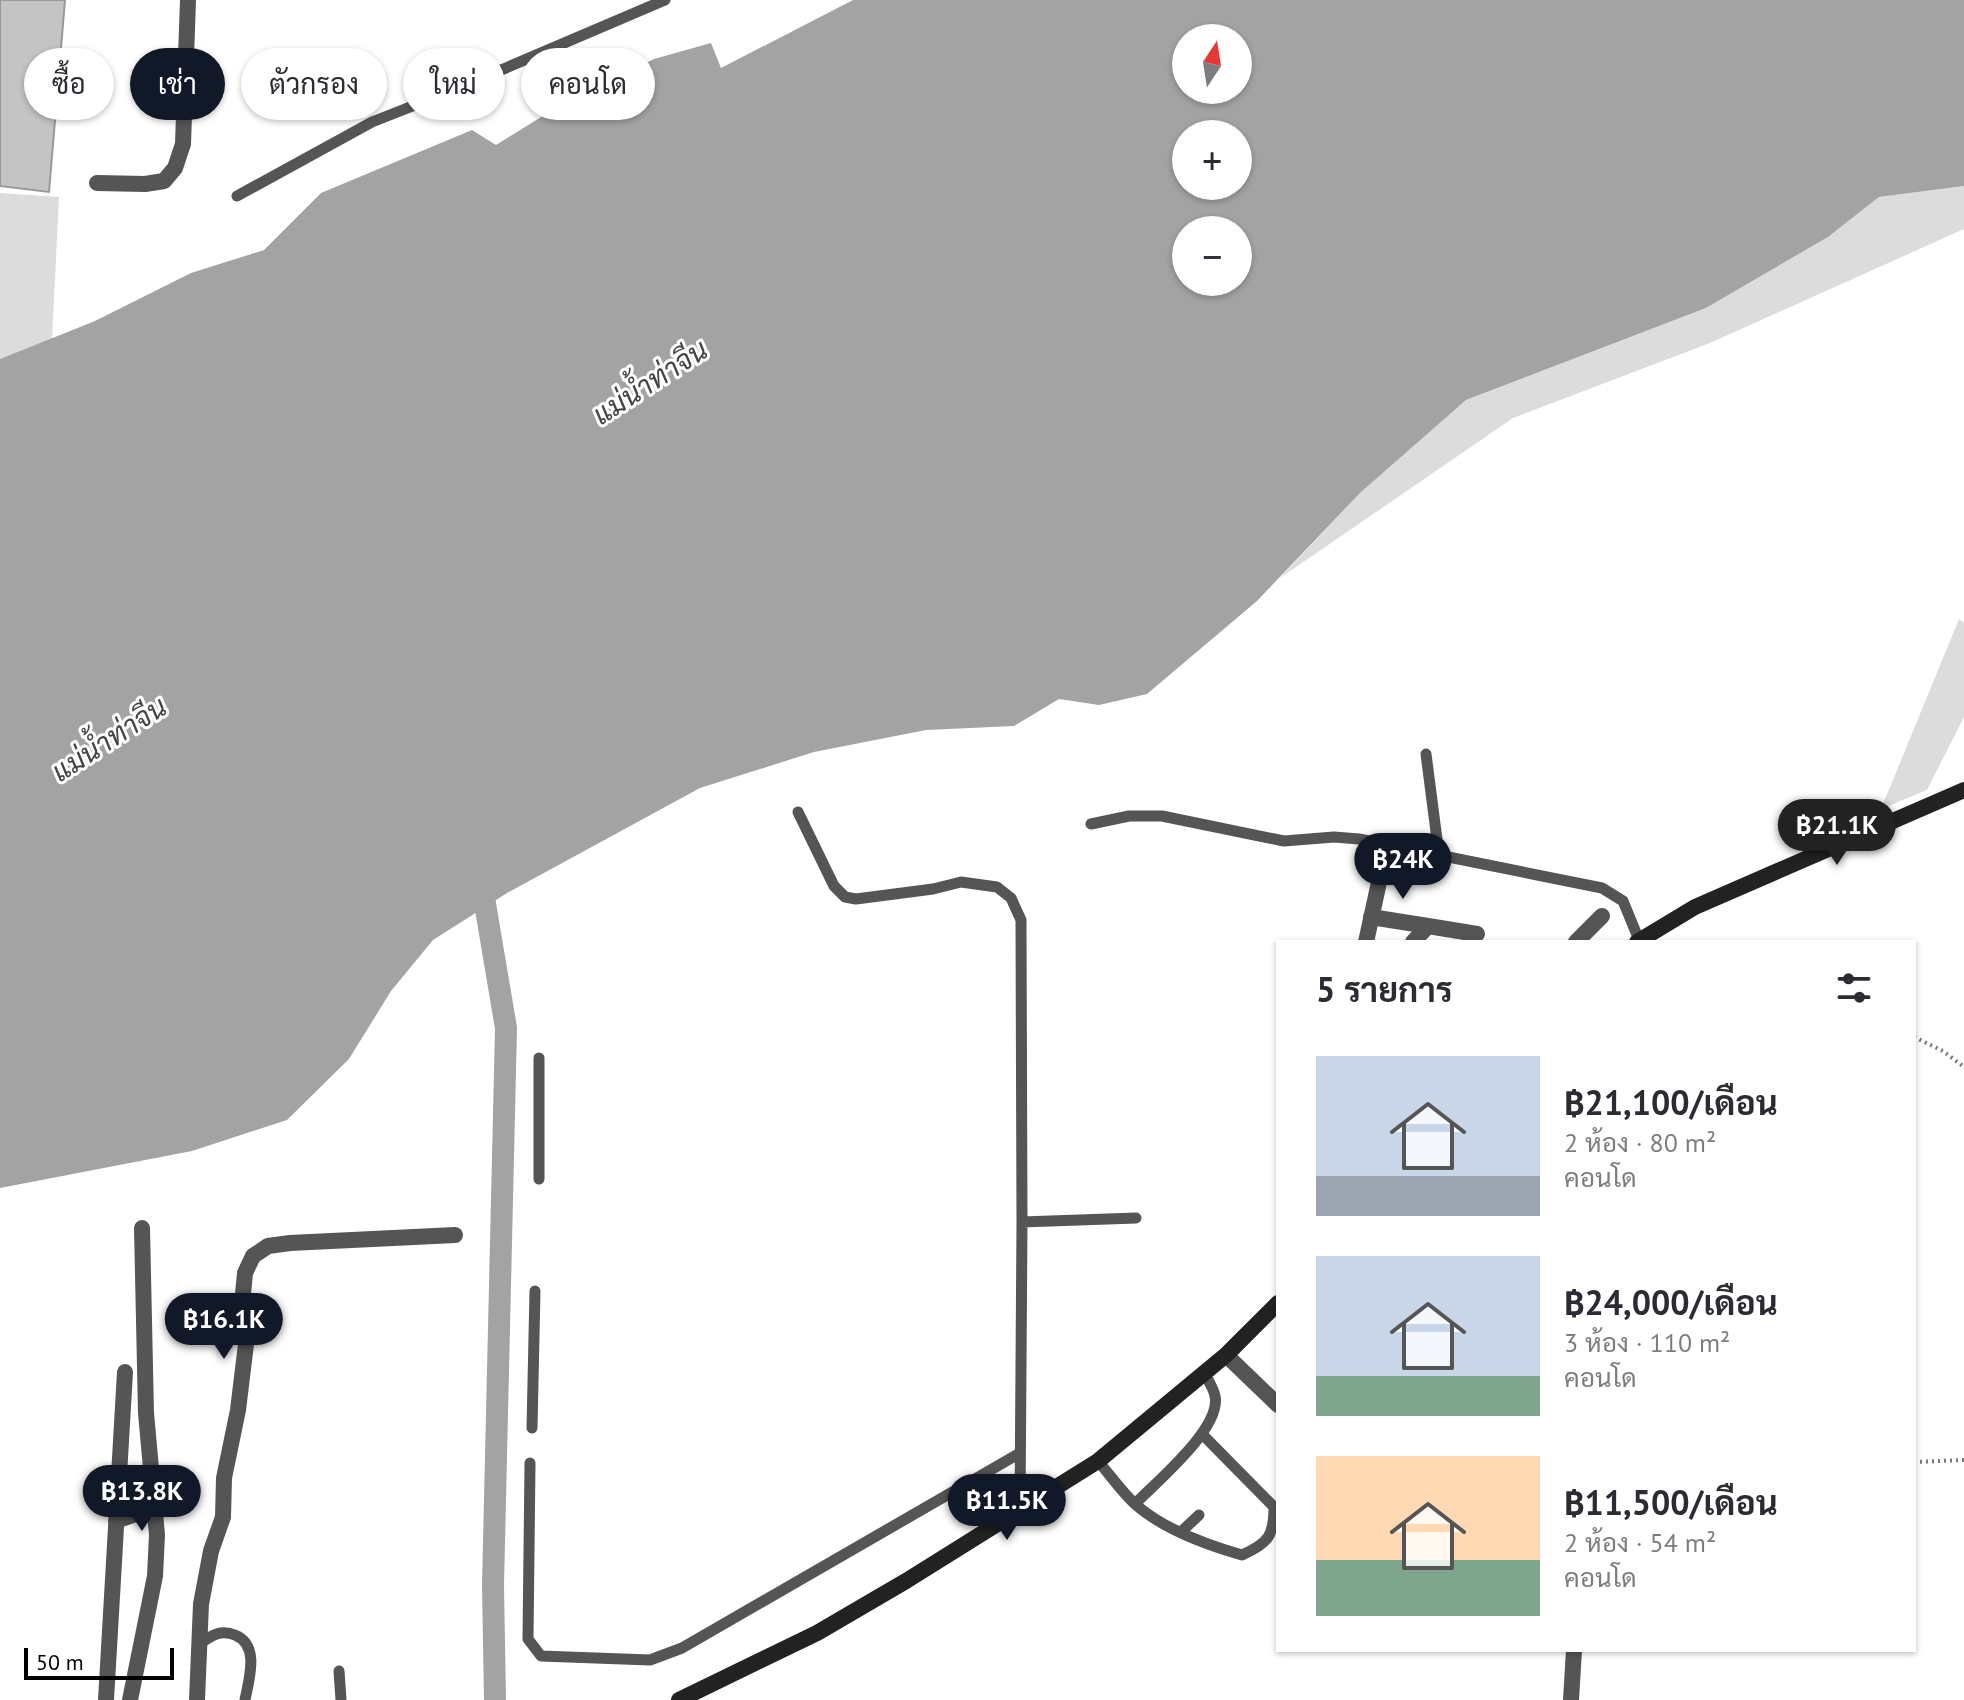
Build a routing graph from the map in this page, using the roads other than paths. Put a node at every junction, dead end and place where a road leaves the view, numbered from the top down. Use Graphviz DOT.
graph roads {
  1 [pos="188,0"];
  2 [pos="665,0"];
  3 [pos="97,183"];
  4 [pos="237,196"];
  5 [pos="1426,754"];
  6 [pos="1964,790"];
  7 [pos="798,812"];
  8 [pos="1091,824"];
  9 [pos="1439,855"];
  10 [pos="1381,873"];
  11 [pos="1602,916"];
  12 [pos="1371,917"];
  13 [pos="1428,926"];
  14 [pos="1477,934"];
  15 [pos="1366,940"];
  16 [pos="1415,940"];
  17 [pos="1578,940"];
  18 [pos="1638,940"];
  19 [pos="1639,940"];
  20 [pos="539,1058"];
  21 [pos="539,1179"];
  22 [pos="1136,1218"];
  23 [pos="1022,1222"];
  24 [pos="142,1228"];
  25 [pos="455,1235"];
  26 [pos="535,1291"];
  27 [pos="1276,1305"];
  28 [pos="1226,1355"];
  29 [pos="125,1372"];
  30 [pos="1204,1373"];
  31 [pos="1276,1403"];
  32 [pos="532,1428"];
  33 [pos="1202,1434"];
  34 [pos="1020,1453"];
  35 [pos="1098,1461"];
  36 [pos="530,1463"];
  37 [pos="1135,1504"];
  38 [pos="155,1507"];
  39 [pos="1020,1510"];
  40 [pos="1199,1515"];
  41 [pos="116,1521"];
  42 [pos="1182,1531"];
  43 [pos="199,1644"];
  44 [pos="1574,1652"];
  45 [pos="339,1671"];
  46 [pos="708,1693"];
  47 [pos="106,1700"];
  48 [pos="130,1700"];
  49 [pos="197,1700"];
  50 [pos="245,1700"];
  51 [pos="341,1700"];
  52 [pos="679,1700"];
  53 [pos="1571,1700"];
  1 -- 3 [label="street"];
  2 -- 4 [label="lane"];
  5 -- 9 [label="lane"];
  6 -- 19 [label="main road"];
  7 -- 23 [label="lane"];
  8 -- 9 [label="lane"];
  9 -- 18 [label="lane"];
  10 -- 12 [label="street"];
  11 -- 17 [label="street"];
  12 -- 13 [label="street"];
  12 -- 15 [label="street"];
  13 -- 14 [label="street"];
  13 -- 16 [label="street"];
  20 -- 21 [label="lane"];
  22 -- 23 [label="lane"];
  23 -- 34 [label="lane"];
  24 -- 38 [label="street"];
  25 -- 43 [label="street"];
  26 -- 32 [label="lane"];
  27 -- 28 [label="main road"];
  28 -- 30 [label="main road"];
  28 -- 31 [label="street"];
  29 -- 41 [label="street"];
  30 -- 33 [label="lane"];
  30 -- 35 [label="main road"];
  33 -- 37 [label="lane"];
  33 -- 42 [label="lane"];
  34 -- 36 [label="lane"];
  34 -- 39 [label="lane"];
  35 -- 37 [label="lane"];
  35 -- 39 [label="main road"];
  37 -- 42 [label="lane"];
  38 -- 41 [label="street"];
  38 -- 48 [label="street"];
  39 -- 46 [label="main road"];
  40 -- 42 [label="lane"];
  41 -- 47 [label="street"];
  43 -- 49 [label="street"];
  43 -- 50 [label="lane"];
  44 -- 53 [label="street"];
  45 -- 51 [label="lane"];
  46 -- 52 [label="main road"];
}
